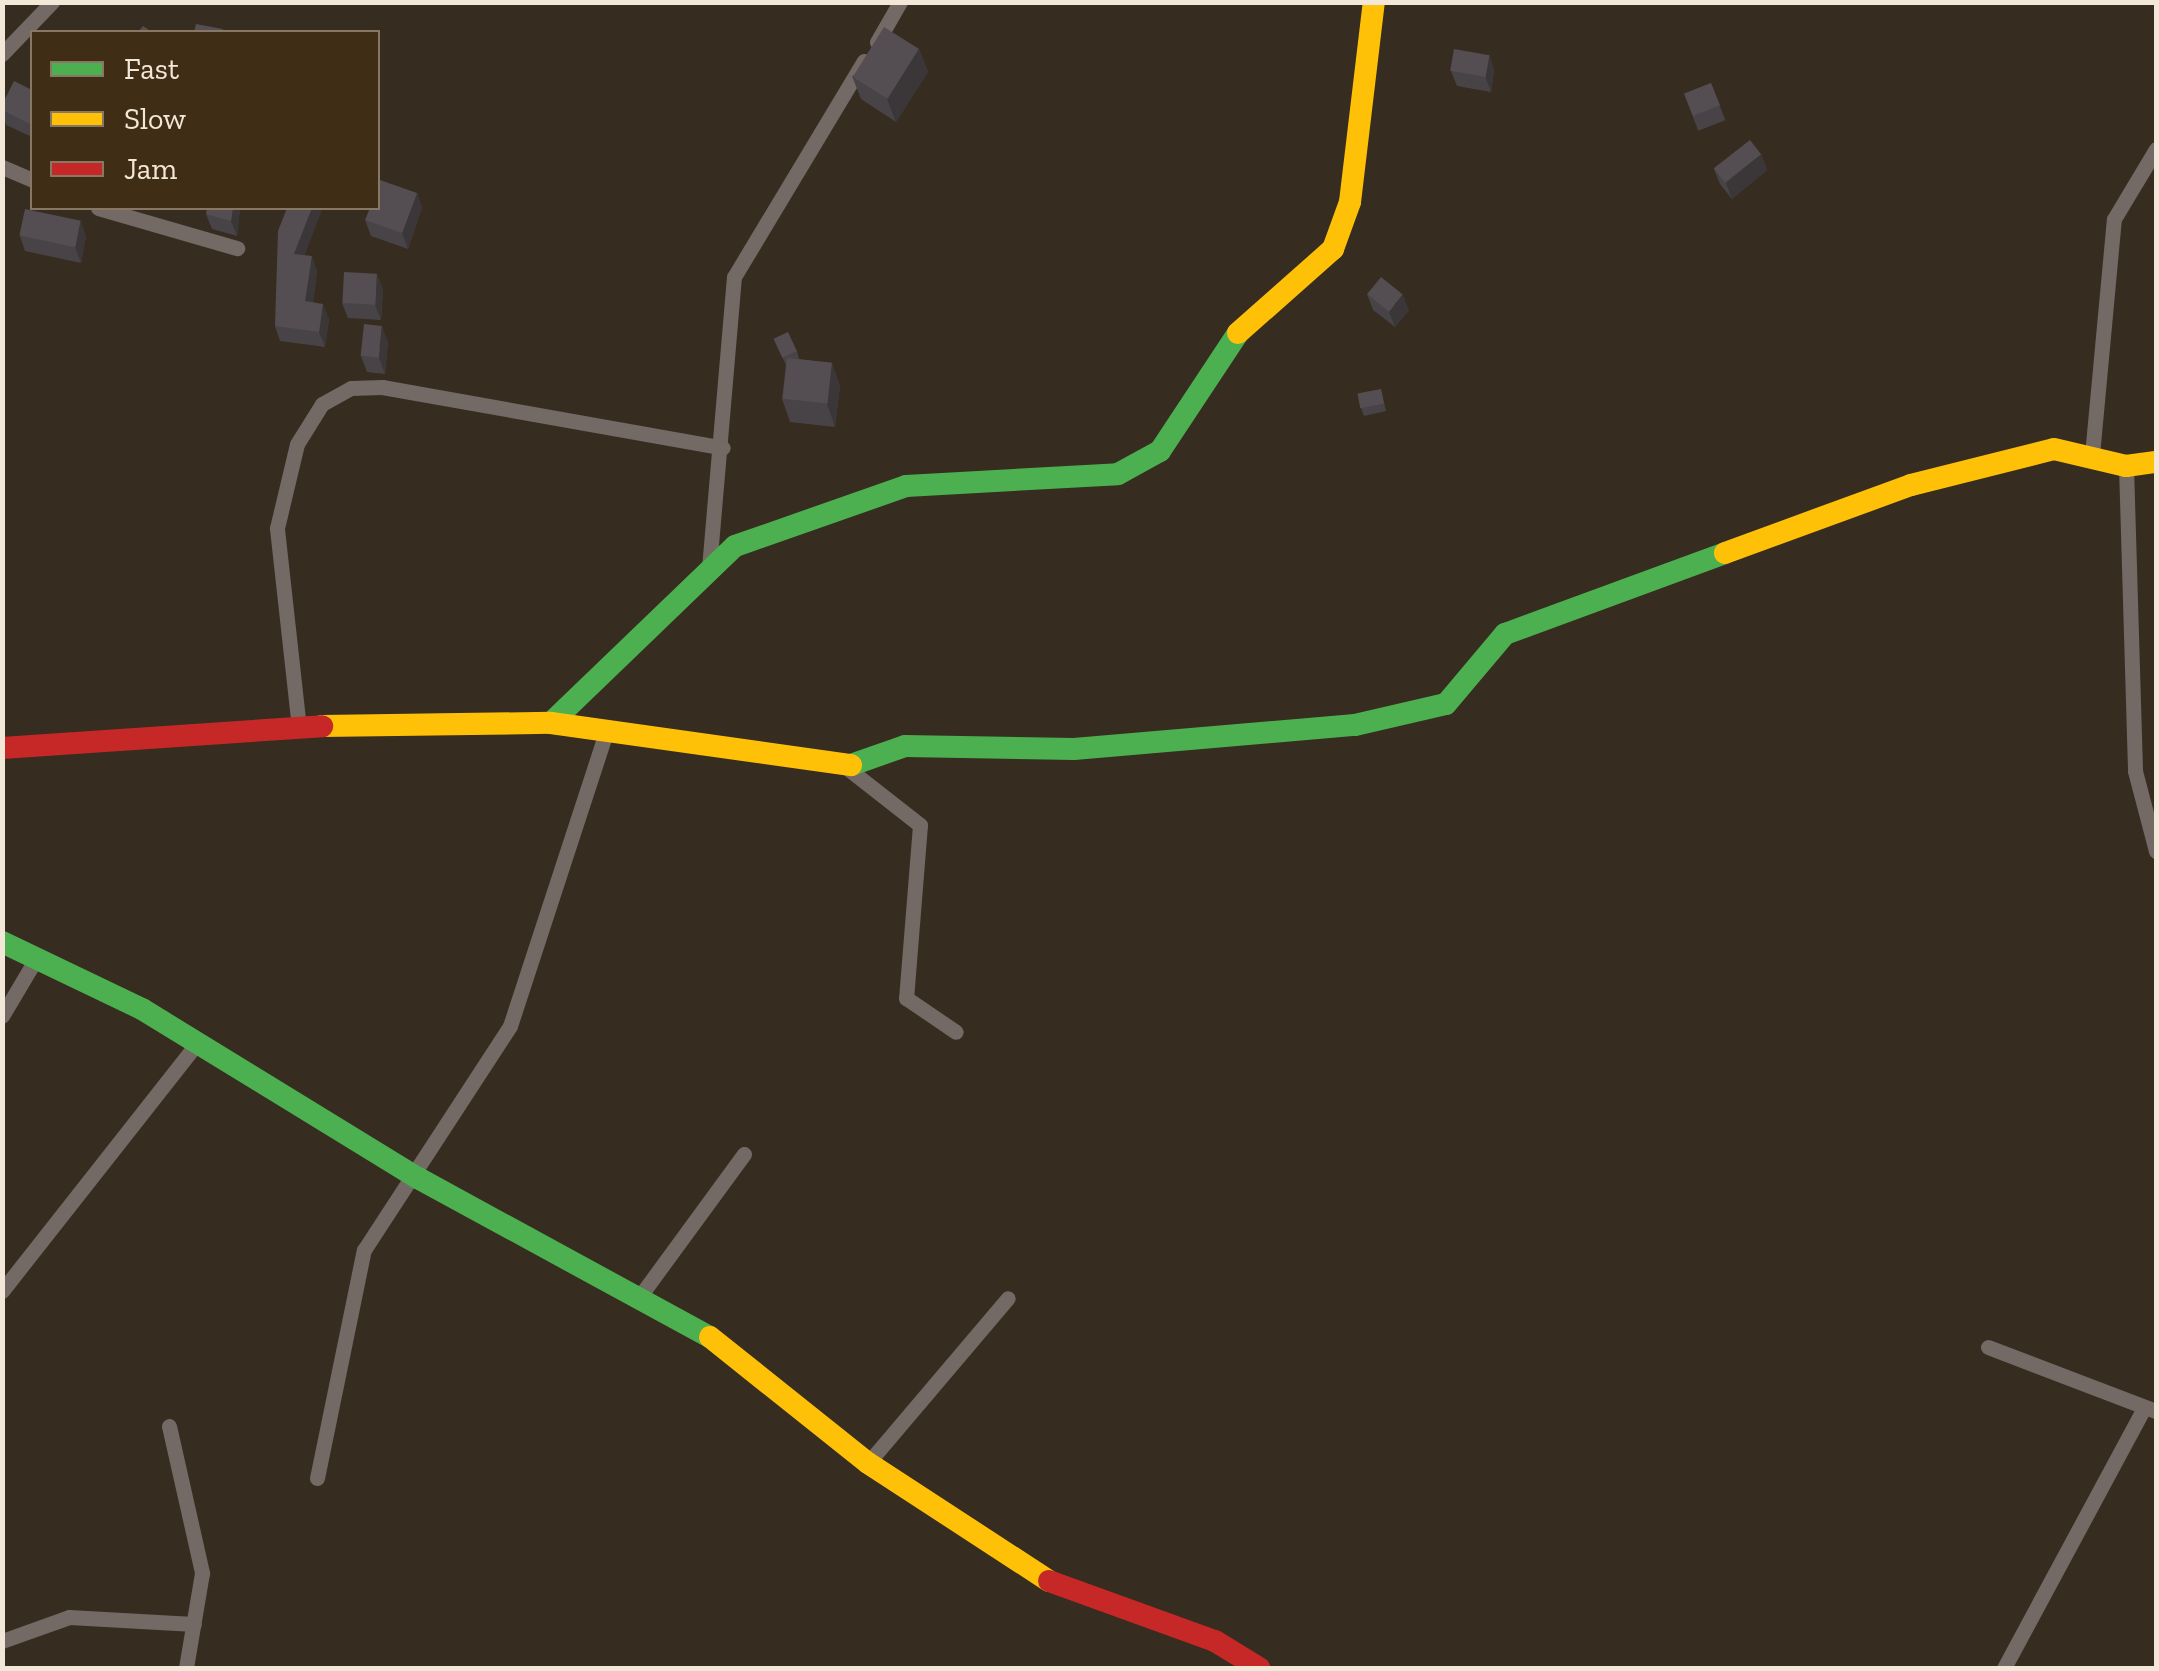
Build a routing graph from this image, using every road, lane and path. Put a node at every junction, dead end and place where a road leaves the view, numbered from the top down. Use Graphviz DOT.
graph roads {
  1 [pos="52,2"];
  2 [pos="900,2"];
  3 [pos="1374,2"];
  4 [pos="2,54"];
  5 [pos="2156,150"];
  6 [pos="2,167"];
  7 [pos="30,179"];
  8 [pos="105,210"];
  9 [pos="237,248"];
  10 [pos="723,448"];
  11 [pos="2092,455"];
  12 [pos="2156,462"];
  13 [pos="2126,466"];
  14 [pos="709,568"];
  15 [pos="551,722"];
  16 [pos="299,728"];
  17 [pos="607,730"];
  18 [pos="2,748"];
  19 [pos="846,767"];
  20 [pos="2156,851"];
  21 [pos="2,942"];
  22 [pos="37,957"];
  23 [pos="2,1016"];
  24 [pos="956,1032"];
  25 [pos="199,1041"];
  26 [pos="744,1154"];
  27 [pos="418,1178"];
  28 [pos="2,1291"];
  29 [pos="643,1292"];
  30 [pos="1008,1298"];
  31 [pos="1988,1348"];
  32 [pos="2150,1409"];
  33 [pos="168,1426"];
  34 [pos="868,1463"];
  35 [pos="317,1478"];
  36 [pos="194,1624"];
  37 [pos="2,1641"];
  38 [pos="186,1668"];
  39 [pos="1260,1668"];
  40 [pos="2004,1668"];
  1 -- 4 [label="street"];
  2 -- 10 [label="street"];
  3 -- 14 [label="street"];
  5 -- 11 [label="street"];
  6 -- 7 [label="street"];
  8 -- 9 [label="street"];
  10 -- 14 [label="street"];
  10 -- 16 [label="street"];
  11 -- 13 [label="street"];
  11 -- 19 [label="street"];
  12 -- 13 [label="street"];
  13 -- 20 [label="street"];
  14 -- 15 [label="street"];
  15 -- 16 [label="street"];
  15 -- 17 [label="street"];
  16 -- 18 [label="street"];
  17 -- 19 [label="street"];
  17 -- 27 [label="street"];
  19 -- 24 [label="street"];
  21 -- 22 [label="street"];
  22 -- 23 [label="street"];
  22 -- 25 [label="street"];
  25 -- 27 [label="street"];
  25 -- 28 [label="street"];
  26 -- 29 [label="street"];
  27 -- 29 [label="street"];
  27 -- 35 [label="street"];
  29 -- 34 [label="street"];
  30 -- 34 [label="street"];
  31 -- 32 [label="street"];
  32 -- 40 [label="street"];
  33 -- 36 [label="street"];
  34 -- 39 [label="street"];
  36 -- 37 [label="street"];
  36 -- 38 [label="street"];
}
